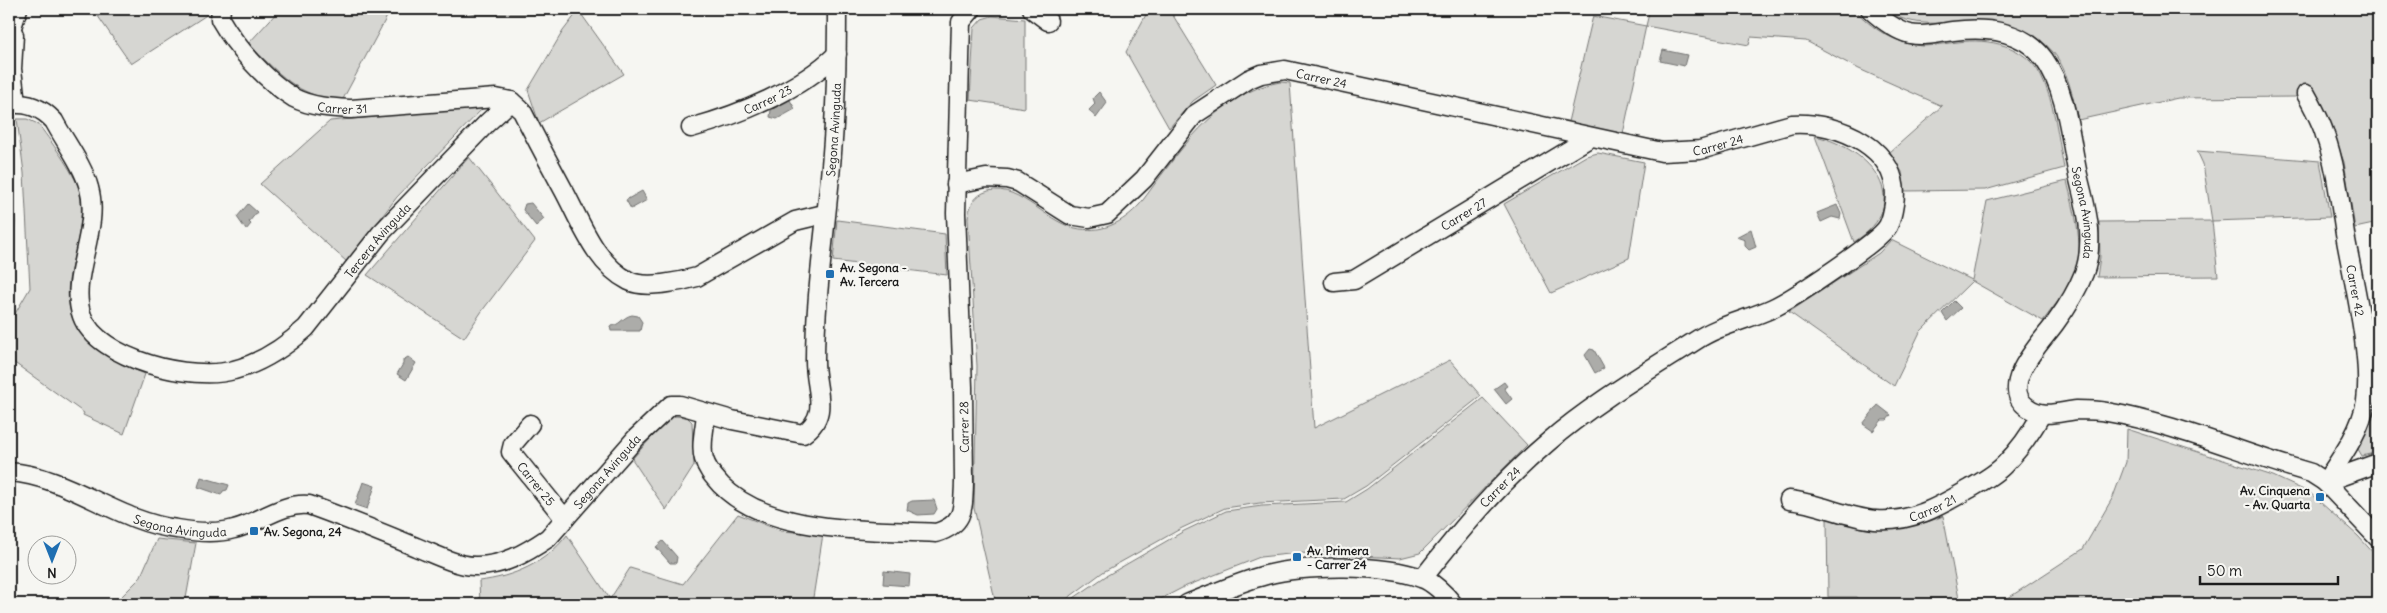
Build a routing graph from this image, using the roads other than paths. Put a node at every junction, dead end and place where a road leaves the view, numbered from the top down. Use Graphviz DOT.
graph roads {
  1 [pos="18,9"];
  2 [pos="220,9"];
  3 [pos="837,9"];
  4 [pos="1032,9"];
  5 [pos="1870,9"];
  6 [pos="965,13"];
  7 [pos="1048,21"];
  8 [pos="10,25"];
  9 [pos="837,54"];
  10 [pos="2306,94"];
  11 [pos="512,101"];
  12 [pos="13,103"];
  13 [pos="691,128"];
  14 [pos="1591,137"];
  15 [pos="956,184"];
  16 [pos="824,214"];
  17 [pos="1334,282"];
  18 [pos="706,414"];
  19 [pos="2041,415"];
  20 [pos="530,424"];
  21 [pos="2378,463"];
  22 [pos="9,472"];
  23 [pos="2325,482"];
  24 [pos="1789,500"];
  25 [pos="565,519"];
  26 [pos="2378,538"];
  27 [pos="1423,578"];
  28 [pos="1187,604"];
  29 [pos="1453,604"];
  1 -- 8 [label="street"];
  2 -- 11 [label="street, Carrer 31"];
  3 -- 9 [label="street, Segona Avinguda"];
  4 -- 7 [label="street"];
  5 -- 19 [label="street, Segona Avinguda"];
  6 -- 15 [label="street, Carrer 28"];
  8 -- 12 [label="street"];
  9 -- 13 [label="street, Carrer 23"];
  9 -- 16 [label="street, Segona Avinguda"];
  10 -- 23 [label="street, Carrer 42"];
  11 -- 12 [label="street, Tercera Avinguda"];
  11 -- 16 [label="street"];
  14 -- 15 [label="street, Carrer 24"];
  14 -- 17 [label="street, Carrer 27"];
  14 -- 27 [label="street, Carrer 24"];
  15 -- 18 [label="street, Carrer 28"];
  16 -- 18 [label="street, Segona Avinguda"];
  18 -- 25 [label="street, Segona Avinguda"];
  19 -- 23 [label="street"];
  19 -- 24 [label="street, Carrer 21"];
  20 -- 25 [label="street, Carrer 25"];
  21 -- 23 [label="street"];
  22 -- 25 [label="street, Segona Avinguda"];
  23 -- 26 [label="street"];
  27 -- 28 [label="street"];
  27 -- 29 [label="street"];
}
